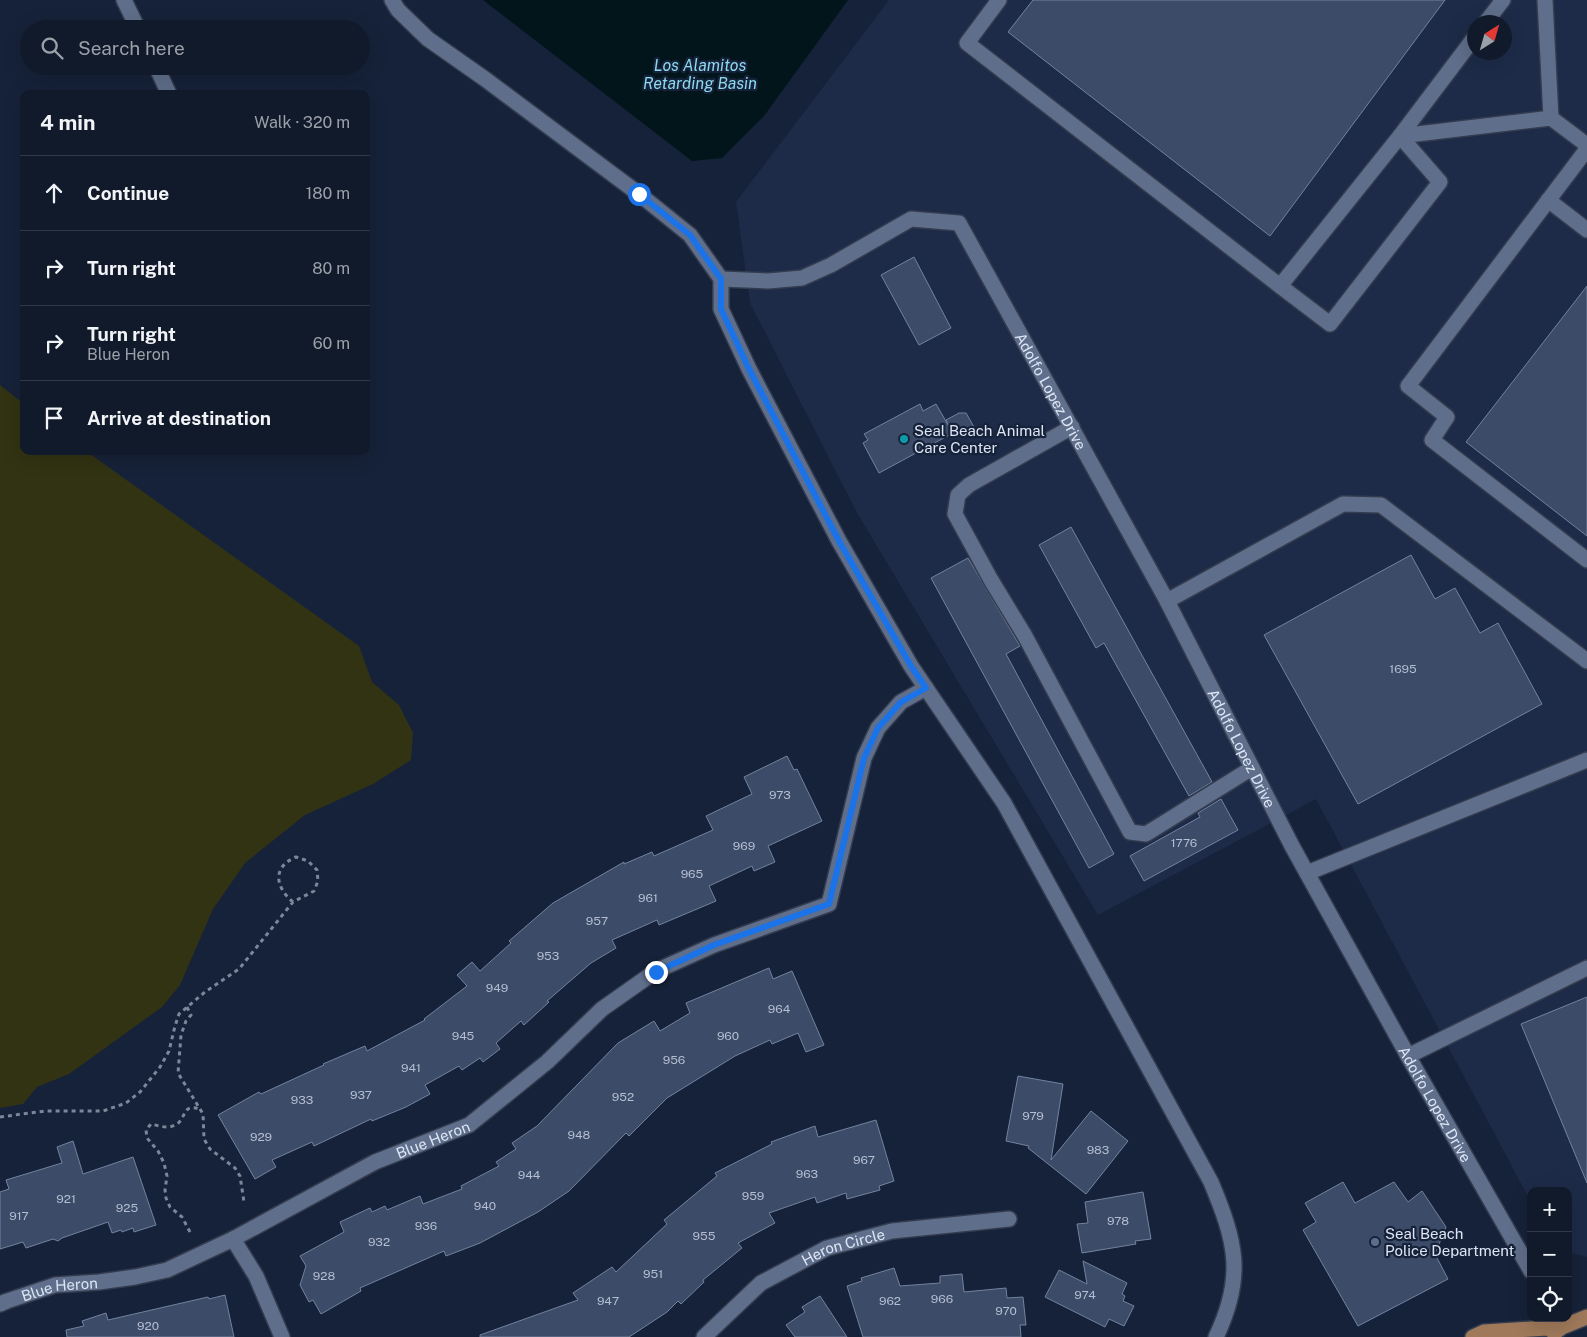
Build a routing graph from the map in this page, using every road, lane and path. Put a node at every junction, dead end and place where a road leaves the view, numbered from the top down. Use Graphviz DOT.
graph roads {
  1 [pos="124,0"];
  2 [pos="392,0"];
  3 [pos="999,0"];
  4 [pos="1503,0"];
  5 [pos="1545,0"];
  6 [pos="1491,15"];
  7 [pos="134,20"];
  8 [pos="1467,47"];
  9 [pos="160,75"];
  10 [pos="167,90"];
  11 [pos="1551,118"];
  12 [pos="1400,136"];
  13 [pos="1587,145"];
  14 [pos="1587,149"];
  15 [pos="1548,200"];
  16 [pos="1587,230"];
  17 [pos="721,279"];
  18 [pos="1280,286"];
  19 [pos="1072,427"];
  20 [pos="1587,560"];
  21 [pos="1167,600"];
  22 [pos="1587,661"];
  23 [pos="926,688"];
  24 [pos="1587,760"];
  25 [pos="1252,768"];
  26 [pos="1307,873"];
  27 [pos="292,902"];
  28 [pos="1587,968"];
  29 [pos="187,1007"];
  30 [pos="1408,1056"];
  31 [pos="200,1109"];
  32 [pos="0,1117"];
  33 [pos="244,1202"];
  34 [pos="1008,1219"];
  35 [pos="190,1232"];
  36 [pos="233,1239"];
  37 [pos="1527,1264"];
  38 [pos="0,1304"];
  39 [pos="1587,1317"];
  40 [pos="1560,1323"];
  41 [pos="282,1337"];
  42 [pos="704,1337"];
  43 [pos="1216,1337"];
  44 [pos="1473,1337"];
  45 [pos="1549,1337"];
  1 -- 7 [label="street"];
  2 -- 17 [label="street"];
  3 -- 18 [label="street"];
  4 -- 6 [label="street"];
  5 -- 11 [label="street"];
  8 -- 12 [label="street"];
  9 -- 10 [label="street"];
  11 -- 12 [label="street"];
  11 -- 13 [label="street"];
  12 -- 18 [label="street"];
  12 -- 18 [label="street"];
  14 -- 15 [label="street"];
  15 -- 16 [label="street"];
  15 -- 20 [label="street"];
  17 -- 19 [label="street, Adolfo Lopez Drive"];
  17 -- 23 [label="street"];
  19 -- 21 [label="street, Adolfo Lopez Drive"];
  19 -- 25 [label="street"];
  21 -- 22 [label="street"];
  21 -- 25 [label="street, Adolfo Lopez Drive"];
  23 -- 36 [label="street, Blue Heron"];
  23 -- 43 [label="street"];
  24 -- 26 [label="street"];
  25 -- 26 [label="street, Adolfo Lopez Drive"];
  26 -- 30 [label="street, Adolfo Lopez Drive"];
  27 -- 27 [label="path"];
  27 -- 29 [label="path"];
  28 -- 30 [label="street"];
  29 -- 31 [label="path"];
  29 -- 32 [label="path"];
  30 -- 37 [label="street, Adolfo Lopez Drive"];
  31 -- 33 [label="path"];
  31 -- 35 [label="path"];
  34 -- 42 [label="street, Heron Circle"];
  36 -- 38 [label="street, Blue Heron"];
  36 -- 41 [label="street"];
  39 -- 40 [label="main road"];
  40 -- 44 [label="main road"];
  40 -- 45 [label="main road"];
}
